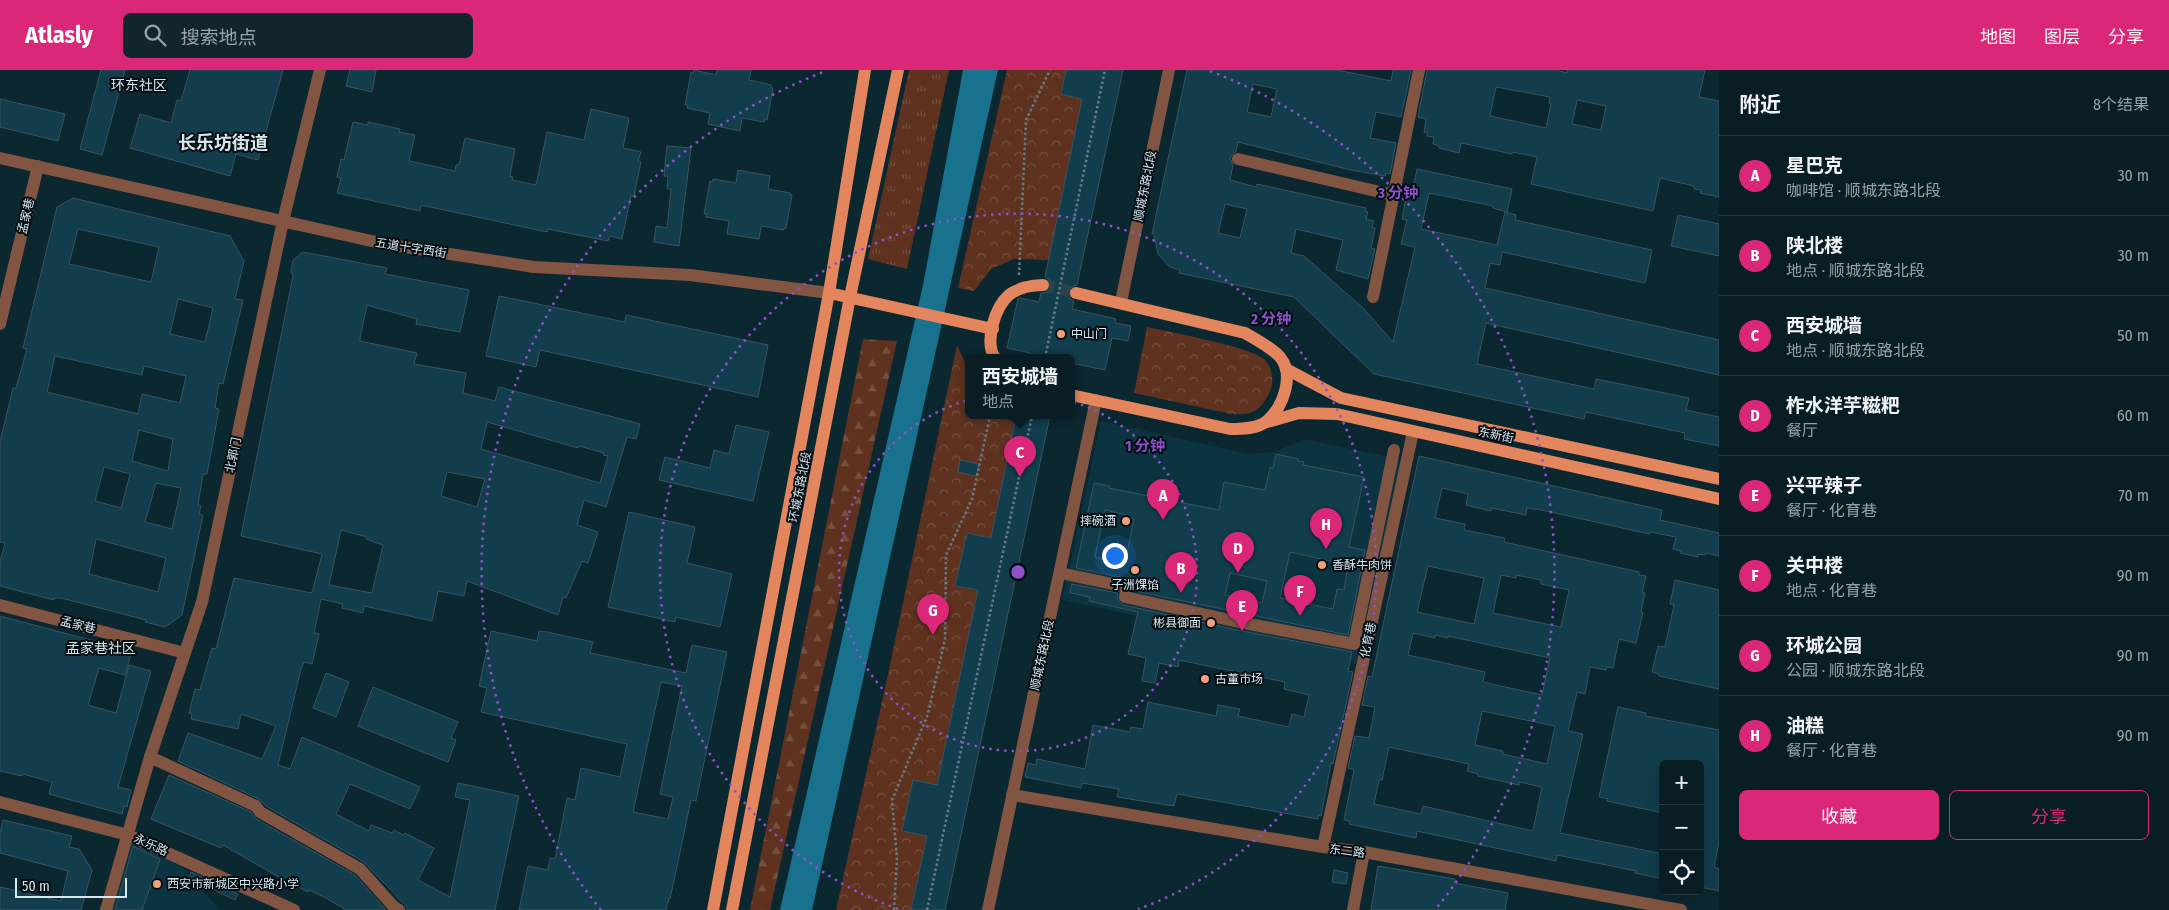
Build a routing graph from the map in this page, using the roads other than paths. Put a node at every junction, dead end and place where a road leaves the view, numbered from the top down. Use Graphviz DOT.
graph roads {
  1 [pos="320,70"];
  2 [pos="865,70"];
  3 [pos="898,70"];
  4 [pos="1168,70"];
  5 [pos="1419,70"];
  6 [pos="0,158"];
  7 [pos="1238,159"];
  8 [pos="38,166"];
  9 [pos="1393,195"];
  10 [pos="283,221"];
  11 [pos="1043,285"];
  12 [pos="1076,292"];
  13 [pos="829,293"];
  14 [pos="850,297"];
  15 [pos="1373,297"];
  16 [pos="1121,302"];
  17 [pos="0,324"];
  18 [pos="993,329"];
  19 [pos="994,354"];
  20 [pos="1286,369"];
  21 [pos="1075,396"];
  22 [pos="1096,400"];
  23 [pos="1267,422"];
  24 [pos="1413,432"];
  25 [pos="1394,450"];
  26 [pos="1719,478"];
  27 [pos="1719,499"];
  28 [pos="1060,573"];
  29 [pos="0,605"];
  30 [pos="185,653"];
  31 [pos="150,757"];
  32 [pos="1012,795"];
  33 [pos="0,802"];
  34 [pos="128,835"];
  35 [pos="1323,848"];
  36 [pos="1364,852"];
  37 [pos="106,910"];
  38 [pos="294,910"];
  39 [pos="399,910"];
  40 [pos="713,910"];
  41 [pos="732,910"];
  42 [pos="988,910"];
  43 [pos="1353,910"];
  44 [pos="1681,910"];
  1 -- 10 [label="street, 北郭门"];
  2 -- 13 [label="main road, 环城东路北段"];
  3 -- 14 [label="main road, 环城东路北段"];
  4 -- 16 [label="street, 顺城东路北段"];
  5 -- 9 [label="street"];
  6 -- 8 [label="street, 五道十字西街"];
  7 -- 9 [label="street"];
  8 -- 10 [label="street, 五道十字西街"];
  8 -- 17 [label="street, 孟家巷"];
  9 -- 15 [label="street"];
  10 -- 13 [label="street, 五道十字西街"];
  10 -- 30 [label="street, 北郭门"];
  11 -- 18 [label="main road"];
  12 -- 16 [label="main road"];
  13 -- 14 [label="main road"];
  13 -- 40 [label="main road, 环城东路北段"];
  14 -- 18 [label="main road"];
  14 -- 41 [label="main road, 环城东路北段"];
  16 -- 20 [label="main road"];
  18 -- 19 [label="main road"];
  20 -- 23 [label="main road"];
  20 -- 26 [label="main road, 东新街"];
  21 -- 22 [label="main road, 东新街"];
  22 -- 23 [label="main road, 东新街"];
  22 -- 28 [label="street, 顺城东路北段"];
  23 -- 24 [label="main road, 东新街"];
  24 -- 27 [label="main road, 东新街"];
  24 -- 35 [label="street, 化育巷"];
  25 -- 28 [label="street"];
  28 -- 32 [label="street, 顺城东路北段"];
  29 -- 30 [label="street, 孟家巷"];
  30 -- 31 [label="street, 北郭门"];
  31 -- 34 [label="street, 北郭门"];
  31 -- 39 [label="street"];
  32 -- 35 [label="street, 东二路"];
  32 -- 42 [label="street, 顺城东路北段"];
  33 -- 34 [label="street, 永乐路"];
  34 -- 37 [label="street, 北郭门"];
  34 -- 38 [label="street, 永乐路"];
  35 -- 36 [label="street, 东二路"];
  36 -- 43 [label="street"];
  36 -- 44 [label="street, 东二路"];
}
